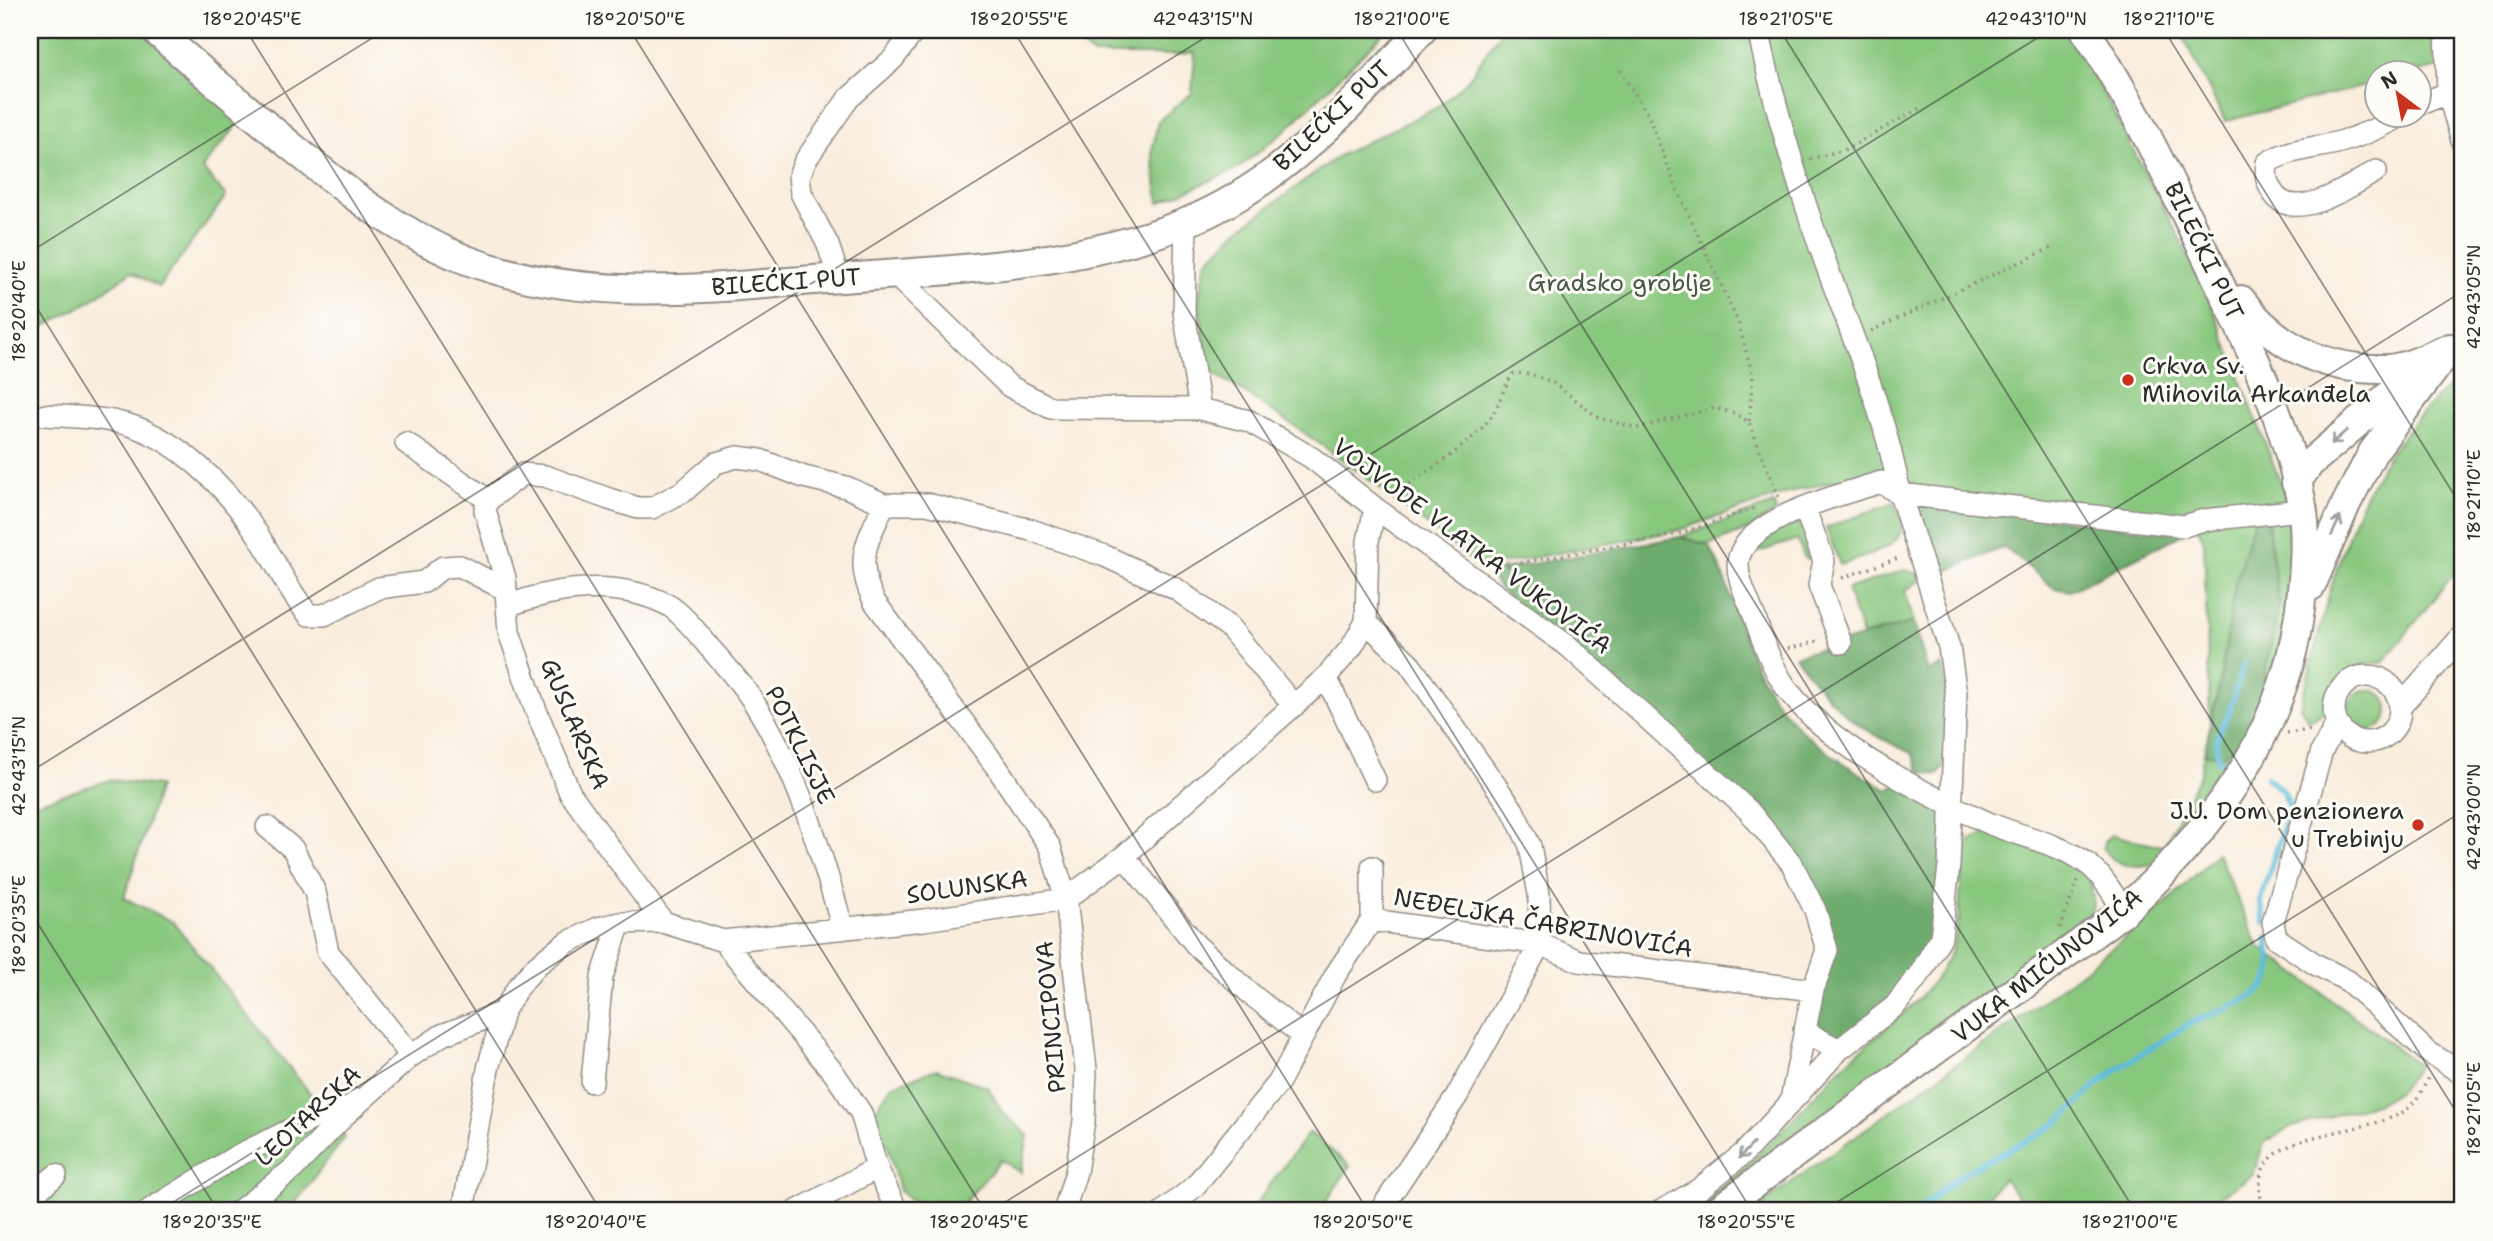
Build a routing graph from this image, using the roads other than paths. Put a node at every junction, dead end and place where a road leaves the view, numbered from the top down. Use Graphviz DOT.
graph roads {
  1 [pos="155,30"];
  2 [pos="915,30"];
  3 [pos="1422,30"];
  4 [pos="1758,30"];
  5 [pos="2085,30"];
  6 [pos="2446,30"];
  7 [pos="2448,93"];
  8 [pos="2434,98"];
  9 [pos="2374,130"];
  10 [pos="2463,144"];
  11 [pos="2376,171"];
  12 [pos="1186,223"];
  13 [pos="2211,266"];
  14 [pos="894,275"];
  15 [pos="839,278"];
  16 [pos="2456,343"];
  17 [pos="1200,409"];
  18 [pos="45,415"];
  19 [pos="406,443"];
  20 [pos="2296,483"];
  21 [pos="1900,494"];
  22 [pos="488,500"];
  23 [pos="884,504"];
  24 [pos="1375,508"];
  25 [pos="1791,508"];
  26 [pos="2302,510"];
  27 [pos="507,598"];
  28 [pos="2301,612"];
  29 [pos="1367,622"];
  30 [pos="2463,635"];
  31 [pos="1839,639"];
  32 [pos="1326,677"];
  33 [pos="1294,706"];
  34 [pos="2400,707"];
  35 [pos="2337,723"];
  36 [pos="1375,780"];
  37 [pos="1952,806"];
  38 [pos="267,827"];
  39 [pos="1124,856"];
  40 [pos="1372,867"];
  41 [pos="1066,899"];
  42 [pos="2124,911"];
  43 [pos="1371,920"];
  44 [pos="663,922"];
  45 [pos="621,923"];
  46 [pos="843,929"];
  47 [pos="723,941"];
  48 [pos="1540,944"];
  49 [pos="1813,990"];
  50 [pos="503,1012"];
  51 [pos="1804,1031"];
  52 [pos="1303,1036"];
  53 [pos="1839,1050"];
  54 [pos="411,1056"];
  55 [pos="2463,1073"];
  56 [pos="592,1082"];
  57 [pos="380,1086"];
  58 [pos="1791,1100"];
  59 [pos="877,1168"];
  60 [pos="56,1175"];
  61 [pos="30,1197"];
  62 [pos="148,1211"];
  63 [pos="239,1211"];
  64 [pos="463,1211"];
  65 [pos="797,1211"];
  66 [pos="897,1211"];
  67 [pos="1064,1211"];
  68 [pos="1164,1211"];
  69 [pos="1380,1211"];
  70 [pos="1661,1211"];
  71 [pos="1717,1211"];
  1 -- 15 [label="main road, BILEĆKI PUT"];
  2 -- 15 [label="street"];
  3 -- 12 [label="main road, BILEĆKI PUT"];
  4 -- 21 [label="street"];
  5 -- 13 [label="main road, BILEĆKI PUT"];
  6 -- 7 [label="street"];
  7 -- 8 [label="street"];
  7 -- 10 [label="street"];
  9 -- 11 [label="street"];
  12 -- 14 [label="main road, BILEĆKI PUT"];
  12 -- 17 [label="street"];
  13 -- 16 [label="main road"];
  13 -- 20 [label="main road, BILEĆKI PUT"];
  14 -- 15 [label="main road, BILEĆKI PUT"];
  14 -- 17 [label="street, VOJVODE VLATKA VUKOVIĆA"];
  16 -- 20 [label="main road, one-way"];
  28 -- 16 [label="main road, one-way"];
  17 -- 24 [label="street, VOJVODE VLATKA VUKOVIĆA"];
  18 -- 27 [label="street"];
  19 -- 22 [label="street"];
  20 -- 26 [label="main road, VUKA MIĆUNOVIĆA"];
  21 -- 25 [label="street"];
  21 -- 26 [label="street"];
  21 -- 37 [label="street"];
  22 -- 23 [label="street"];
  22 -- 27 [label="street, GUSLARSKA"];
  23 -- 33 [label="street"];
  23 -- 41 [label="street"];
  24 -- 29 [label="street"];
  24 -- 49 [label="street, VOJVODE VLATKA VUKOVIĆA"];
  25 -- 31 [label="street"];
  25 -- 37 [label="street"];
  26 -- 28 [label="main road, VUKA MIĆUNOVIĆA"];
  27 -- 44 [label="street, GUSLARSKA"];
  27 -- 46 [label="street, POTKLISJE"];
  28 -- 42 [label="main road, VUKA MIĆUNOVIĆA"];
  29 -- 32 [label="street, SOLUNSKA"];
  29 -- 48 [label="street"];
  30 -- 34 [label="street"];
  32 -- 33 [label="street, SOLUNSKA"];
  32 -- 36 [label="street"];
  33 -- 39 [label="street, SOLUNSKA"];
  34 -- 35 [label="street"];
  34 -- 35 [label="street"];
  35 -- 55 [label="street"];
  37 -- 42 [label="street"];
  37 -- 53 [label="street"];
  38 -- 54 [label="street"];
  39 -- 41 [label="street, SOLUNSKA"];
  39 -- 52 [label="street"];
  40 -- 43 [label="street"];
  41 -- 46 [label="street, SOLUNSKA"];
  41 -- 67 [label="street, PRINCIPOVA"];
  42 -- 71 [label="main road, VUKA MIĆUNOVIĆA"];
  43 -- 48 [label="street, NEĐELJKA ČABRINOVIĆA"];
  43 -- 52 [label="street, NEĐELJKA ČABRINOVIĆA"];
  44 -- 45 [label="street, SOLUNSKA"];
  44 -- 47 [label="street, SOLUNSKA"];
  45 -- 50 [label="street, SOLUNSKA"];
  45 -- 56 [label="street"];
  46 -- 47 [label="street, SOLUNSKA"];
  47 -- 59 [label="street"];
  48 -- 49 [label="street, NEĐELJKA ČABRINOVIĆA"];
  48 -- 69 [label="street"];
  49 -- 51 [label="street, VOJVODE VLATKA VUKOVIĆA"];
  50 -- 54 [label="street, LEOTARSKA"];
  50 -- 64 [label="street, SOLUNSKA"];
  51 -- 53 [label="street"];
  51 -- 58 [label="street, VOJVODE VLATKA VUKOVIĆA"];
  52 -- 68 [label="street, NEĐELJKA ČABRINOVIĆA"];
  53 -- 58 [label="street"];
  54 -- 57 [label="street, LEOTARSKA"];
  57 -- 62 [label="street"];
  57 -- 63 [label="street, LEOTARSKA"];
  58 -- 70 [label="street, one-way"];
  59 -- 65 [label="street"];
  59 -- 66 [label="street"];
  60 -- 61 [label="street"];
}
